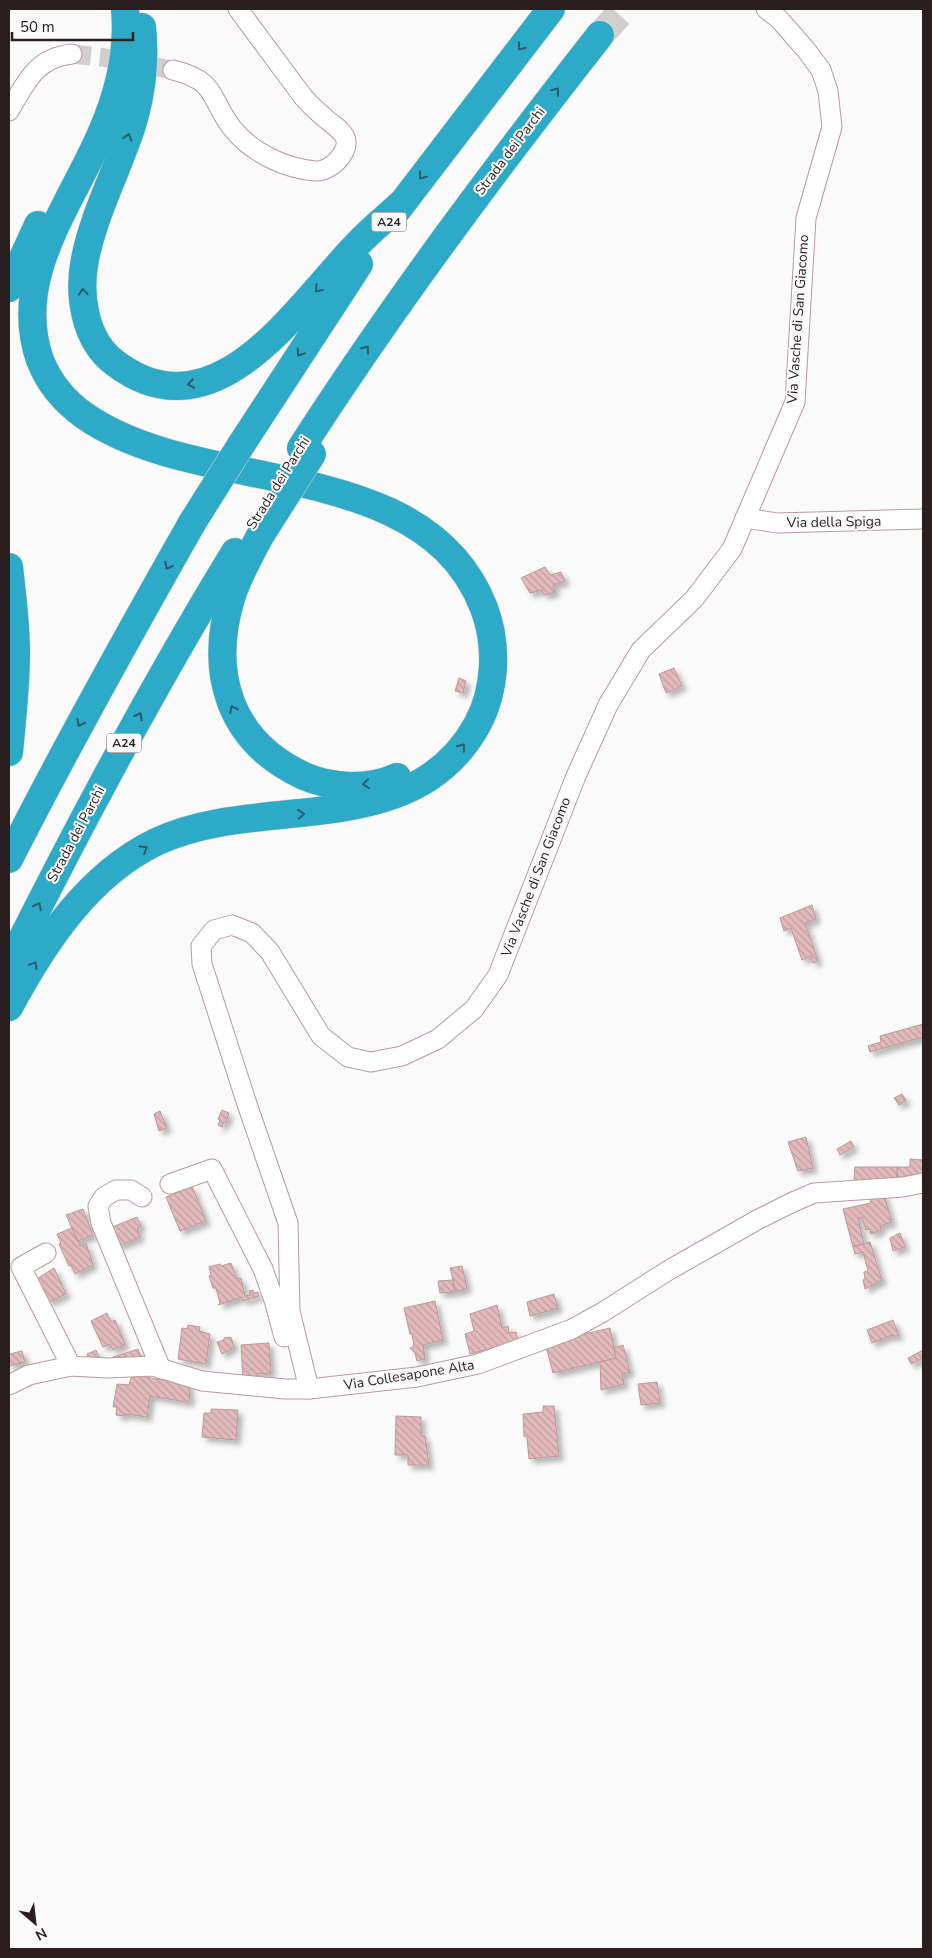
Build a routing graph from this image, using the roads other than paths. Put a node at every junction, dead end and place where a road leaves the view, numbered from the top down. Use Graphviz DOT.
graph roads {
  1 [pos="111,9"];
  2 [pos="125,9"];
  3 [pos="139,9"];
  4 [pos="238,9"];
  5 [pos="551,9"];
  6 [pos="766,9"];
  7 [pos="600,35"];
  8 [pos="72,54"];
  9 [pos="173,70"];
  10 [pos="9,112"];
  11 [pos="401,204"];
  12 [pos="30,241"];
  13 [pos="9,288"];
  14 [pos="745,518"];
  15 [pos="923,520"];
  16 [pos="255,532"];
  17 [pos="9,567"];
  18 [pos="9,752"];
  19 [pos="9,859"];
  20 [pos="9,965"];
  21 [pos="9,1007"];
  22 [pos="923,1183"];
  23 [pos="170,1184"];
  24 [pos="142,1197"];
  25 [pos="98,1242"];
  26 [pos="46,1253"];
  27 [pos="70,1366"];
  28 [pos="157,1367"];
  29 [pos="9,1385"];
  30 [pos="303,1389"];
  1 -- 12 [label="highway"];
  21 -- 2 [label="highway, one-way"];
  11 -- 3 [label="highway, one-way"];
  4 -- 9 [label="street"];
  5 -- 11 [label="highway, A24, one-way"];
  6 -- 14 [label="street, Via Vasche di San Giacomo"];
  16 -- 7 [label="highway, Strada dei Parchi / A24, one-way"];
  8 -- 10 [label="street"];
  11 -- 19 [label="highway, A24, one-way, bridge"];
  12 -- 13 [label="highway"];
  12 -- 16 [label="highway, one-way"];
  14 -- 15 [label="street, Via della Spiga"];
  14 -- 30 [label="street, Via Vasche di San Giacomo"];
  20 -- 16 [label="highway, Strada dei Parchi / A24, one-way"];
  17 -- 18 [label="highway"];
  22 -- 30 [label="street, Via Collesapone Alta"];
  23 -- 30 [label="street"];
  24 -- 28 [label="street"];
  25 -- 28 [label="street"];
  26 -- 27 [label="street"];
  27 -- 28 [label="street, Via Collesapone Alta"];
  27 -- 29 [label="street, Via Collesapone Alta"];
  28 -- 30 [label="street, Via Collesapone Alta"];
}
